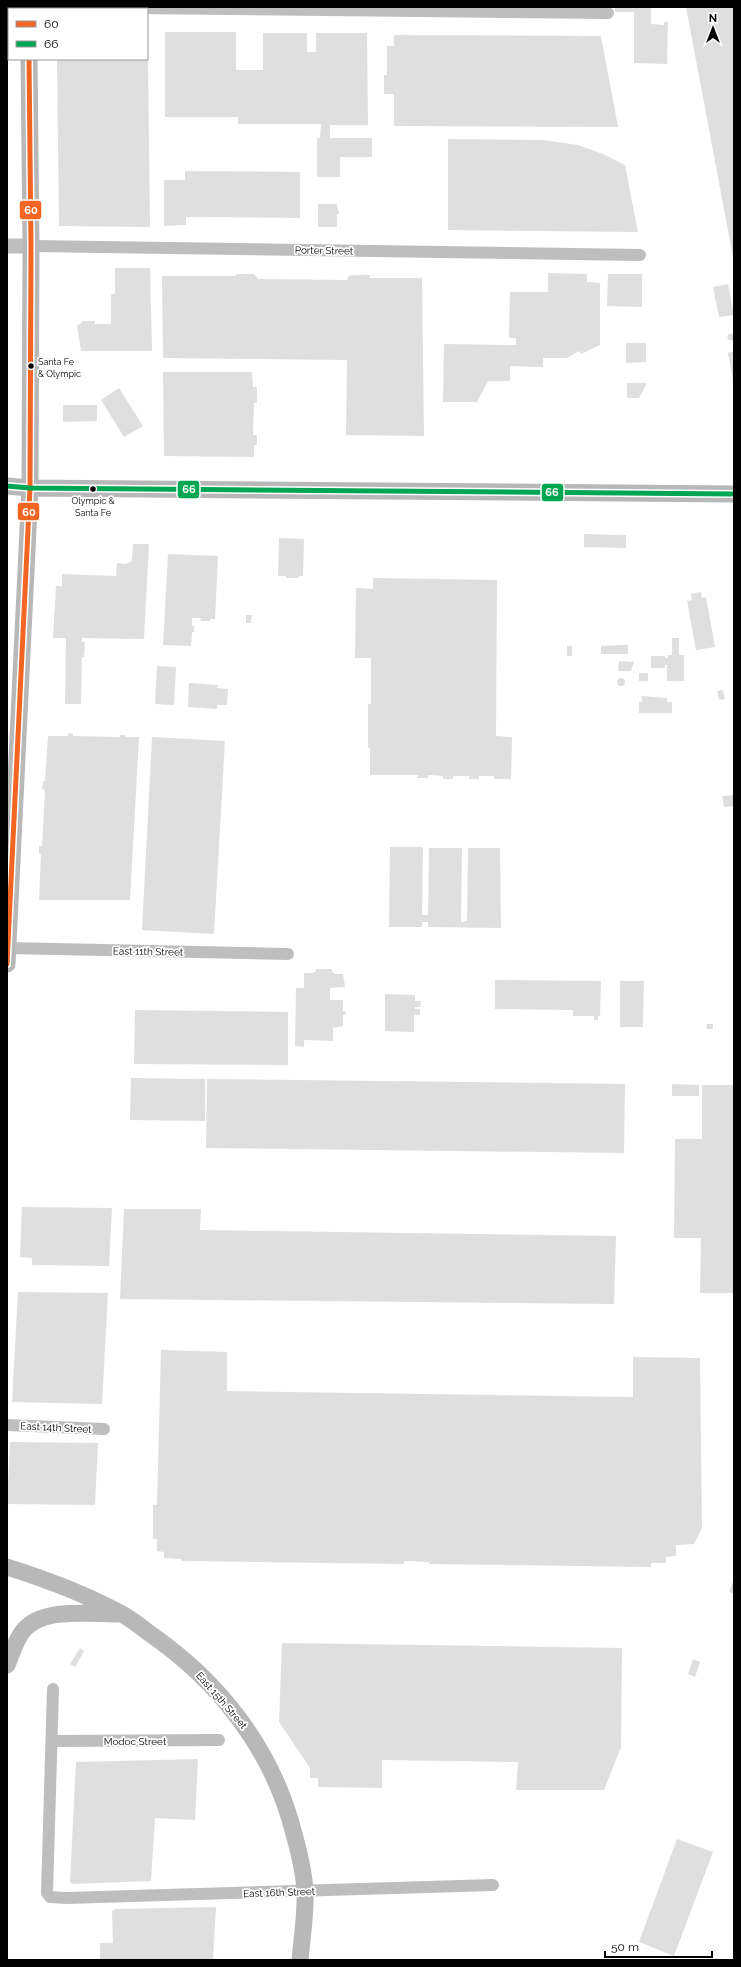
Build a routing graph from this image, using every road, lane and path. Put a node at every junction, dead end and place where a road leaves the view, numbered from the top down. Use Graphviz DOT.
graph roads {
  1 [pos="28,8"];
  2 [pos="172,8"];
  3 [pos="608,13"];
  4 [pos="29,60"];
  5 [pos="7,246"];
  6 [pos="31,246"];
  7 [pos="640,255"];
  8 [pos="7,486"];
  9 [pos="30,488"];
  10 [pos="734,494"];
  11 [pos="288,954"];
  12 [pos="7,956"];
  13 [pos="7,1425"];
  14 [pos="104,1429"];
  15 [pos="7,1567"];
  16 [pos="122,1614"];
  17 [pos="7,1665"];
  18 [pos="53,1689"];
  19 [pos="219,1740"];
  20 [pos="52,1741"];
  21 [pos="493,1885"];
  22 [pos="305,1891"];
  23 [pos="300,1960"];
  1 -- 2 [label="street"];
  2 -- 3 [label="street"];
  4 -- 6 [label="main road"];
  5 -- 6 [label="street, Porter Street"];
  6 -- 7 [label="street, Porter Street"];
  6 -- 9 [label="main road"];
  8 -- 9 [label="main road"];
  9 -- 10 [label="main road"];
  9 -- 12 [label="main road"];
  11 -- 12 [label="street, East 11th Street"];
  13 -- 14 [label="street, East 14th Street"];
  15 -- 16 [label="main road, East 15th Street"];
  16 -- 17 [label="main road"];
  16 -- 22 [label="main road, East 15th Street"];
  18 -- 20 [label="street, East 16th Street"];
  19 -- 20 [label="street, Modoc Street"];
  20 -- 22 [label="street, East 16th Street"];
  21 -- 22 [label="street, East 16th Street"];
  22 -- 23 [label="main road, East 15th Street"];
}
